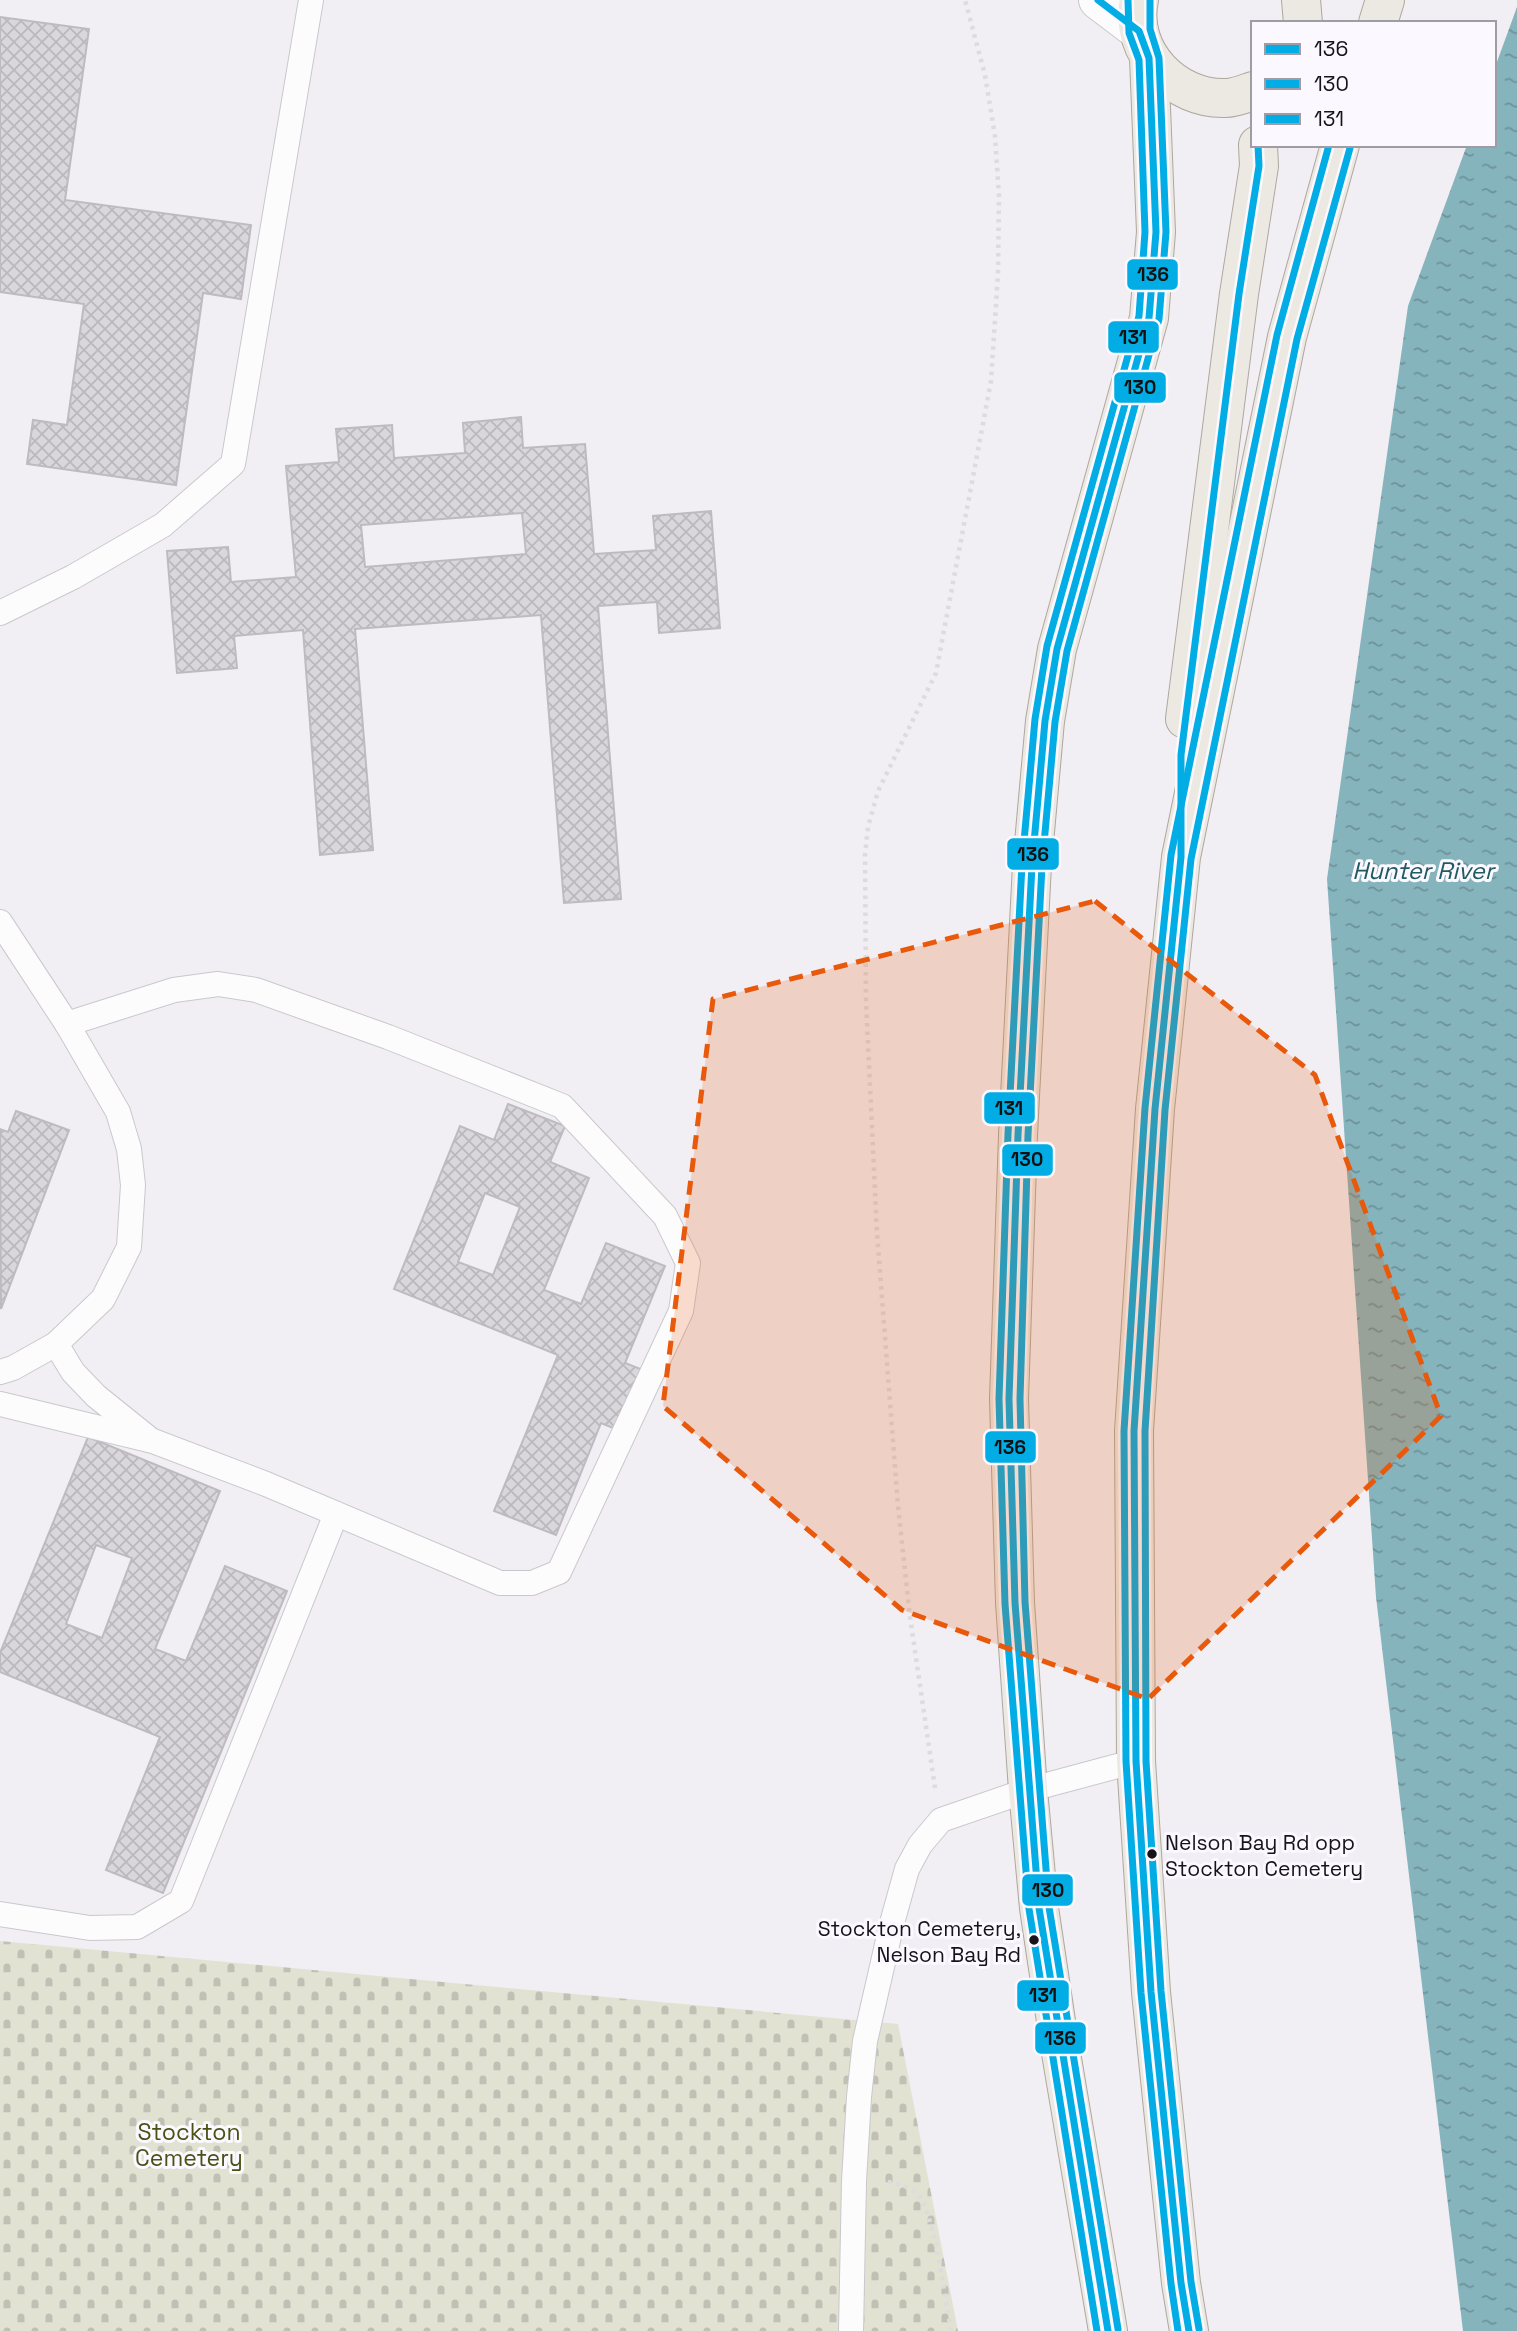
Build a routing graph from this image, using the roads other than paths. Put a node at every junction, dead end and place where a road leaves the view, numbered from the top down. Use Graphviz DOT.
graph roads {
  1 [pos="311,0"];
  2 [pos="1098,0"];
  3 [pos="1385,0"];
  4 [pos="1379,21"];
  5 [pos="1142,30"];
  6 [pos="1251,92"];
  7 [pos="1258,147"];
  8 [pos="1339,147"];
  9 [pos="0,613"];
  10 [pos="1181,857"];
  11 [pos="0,922"];
  12 [pos="67,1024"];
  13 [pos="56,1343"];
  14 [pos="0,1372"];
  15 [pos="0,1404"];
  16 [pos="153,1441"];
  17 [pos="336,1514"];
  18 [pos="1136,1761"];
  19 [pos="1028,1790"];
  20 [pos="0,1914"];
  21 [pos="851,2331"];
  22 [pos="1108,2331"];
  23 [pos="1189,2331"];
  1 -- 9 [label="lane"];
  2 -- 5 [label="main road"];
  3 -- 4 [label="main road"];
  5 -- 6 [label="main road"];
  5 -- 19 [label="main road"];
  7 -- 10 [label="main road"];
  8 -- 10 [label="main road"];
  10 -- 18 [label="main road"];
  11 -- 12 [label="lane"];
  12 -- 13 [label="lane"];
  12 -- 17 [label="lane"];
  13 -- 14 [label="lane"];
  13 -- 16 [label="lane"];
  15 -- 16 [label="lane"];
  16 -- 17 [label="lane"];
  17 -- 20 [label="lane"];
  18 -- 19 [label="lane"];
  18 -- 23 [label="main road"];
  19 -- 21 [label="lane"];
  19 -- 22 [label="main road"];
}
